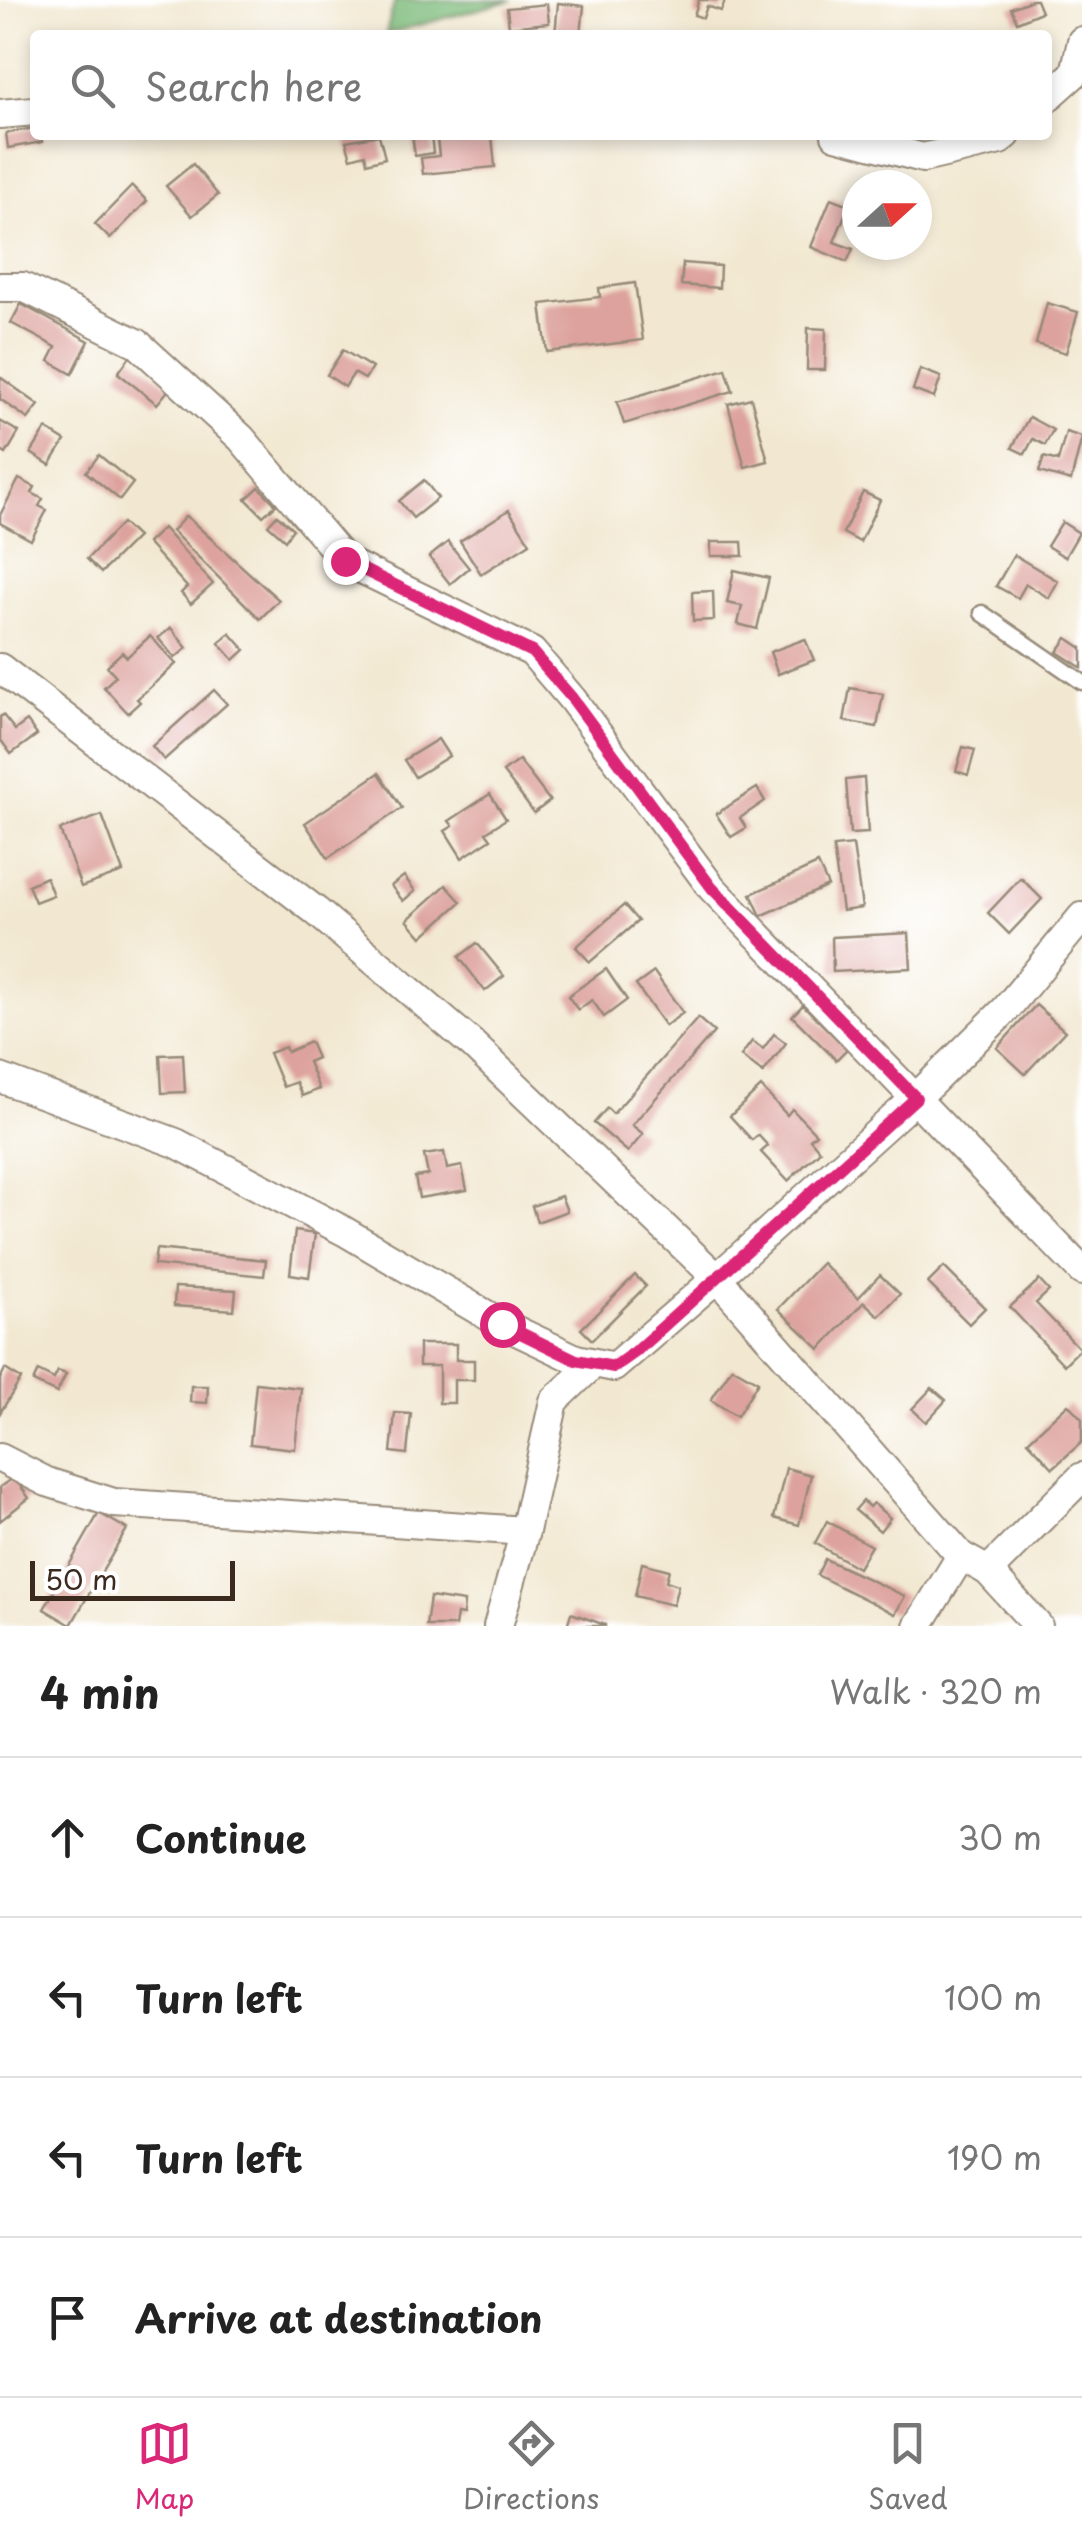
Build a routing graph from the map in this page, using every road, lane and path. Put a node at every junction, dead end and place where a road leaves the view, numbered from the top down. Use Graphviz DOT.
graph roads {
  1 [pos="1082,41"];
  2 [pos="1052,94"];
  3 [pos="30,111"];
  4 [pos="0,114"];
  5 [pos="855,140"];
  6 [pos="1000,140"];
  7 [pos="0,287"];
  8 [pos="982,613"];
  9 [pos="0,668"];
  10 [pos="1082,682"];
  11 [pos="1082,917"];
  12 [pos="0,1078"];
  13 [pos="916,1098"];
  14 [pos="1082,1271"];
  15 [pos="717,1278"];
  16 [pos="592,1365"];
  17 [pos="0,1458"];
  18 [pos="1082,1477"];
  19 [pos="525,1532"];
  20 [pos="960,1556"];
  21 [pos="988,1571"];
  22 [pos="498,1626"];
  23 [pos="918,1626"];
  24 [pos="1038,1626"];
  1 -- 2 [label="street"];
  3 -- 4 [label="street"];
  5 -- 6 [label="street"];
  7 -- 13 [label="street"];
  8 -- 10 [label="lane"];
  9 -- 15 [label="street"];
  11 -- 13 [label="street"];
  12 -- 16 [label="street"];
  13 -- 14 [label="street"];
  13 -- 15 [label="street"];
  15 -- 16 [label="street"];
  15 -- 20 [label="street"];
  16 -- 19 [label="street"];
  17 -- 19 [label="street"];
  18 -- 21 [label="street"];
  19 -- 22 [label="street"];
  20 -- 21 [label="street"];
  20 -- 23 [label="street"];
  21 -- 24 [label="street"];
}
